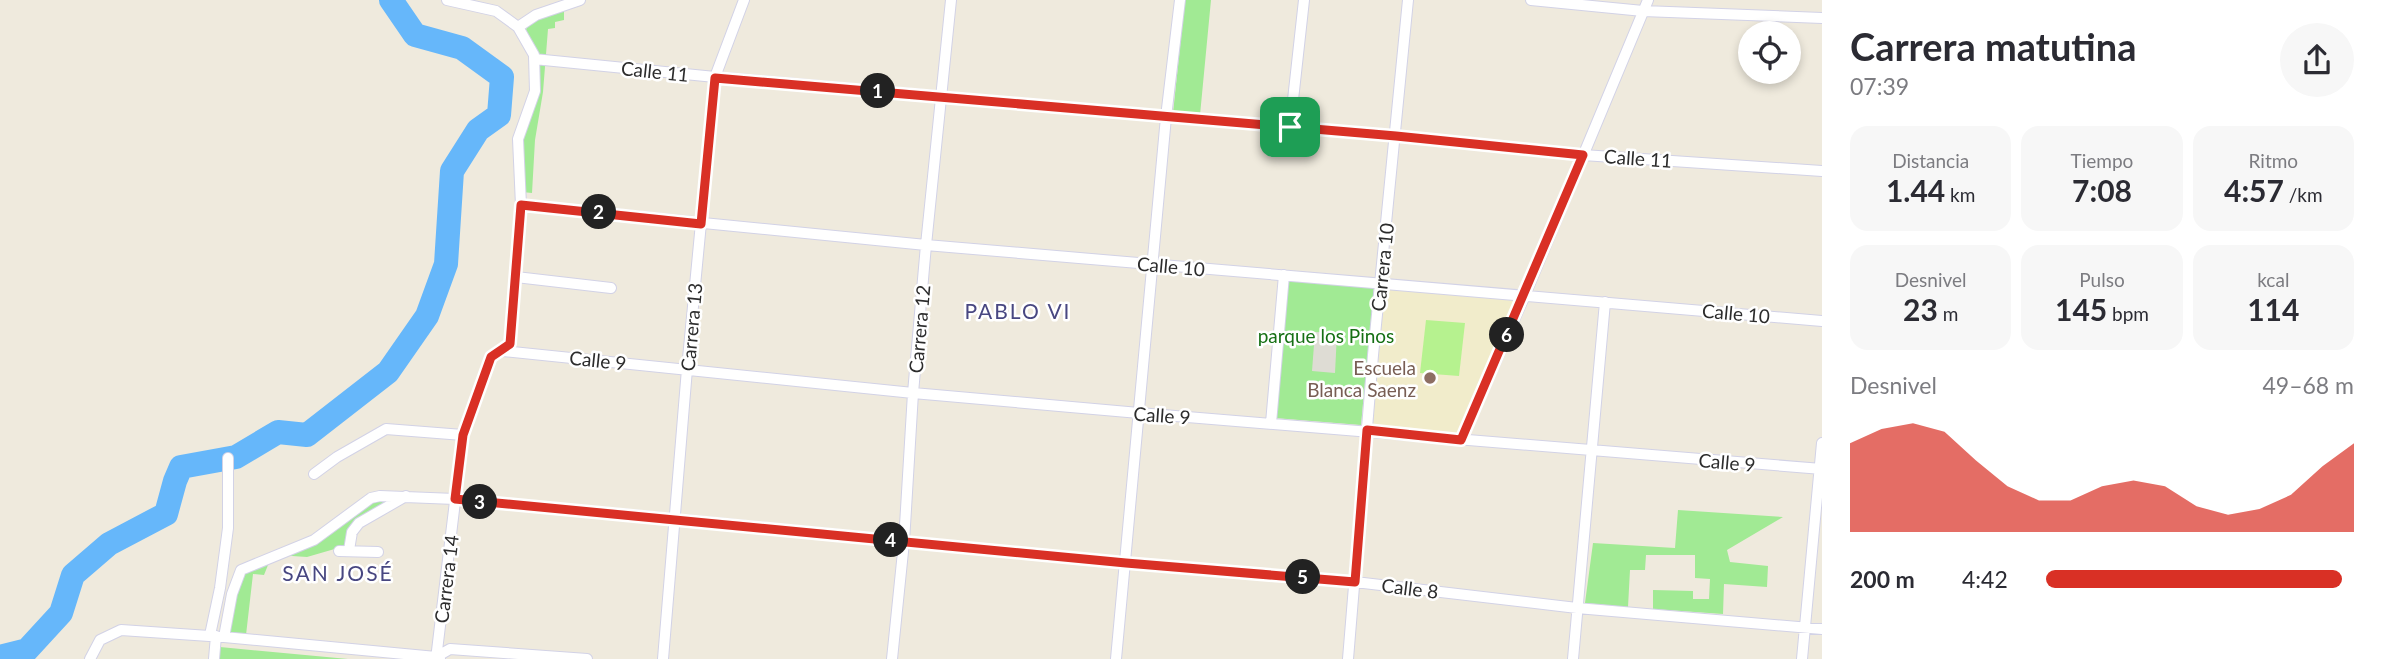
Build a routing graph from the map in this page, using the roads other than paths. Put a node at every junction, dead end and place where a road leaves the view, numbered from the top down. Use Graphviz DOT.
graph roads {
  1 [pos="447,0"];
  2 [pos="580,0"];
  3 [pos="744,0"];
  4 [pos="951,0"];
  5 [pos="1180,0"];
  6 [pos="1304,0"];
  7 [pos="1408,0"];
  8 [pos="1531,0"];
  9 [pos="1646,5"];
  10 [pos="1822,18"];
  11 [pos="518,27"];
  12 [pos="534,57"];
  13 [pos="715,78"];
  14 [pos="940,96"];
  15 [pos="1166,117"];
  16 [pos="1290,127"];
  17 [pos="1396,136"];
  18 [pos="1583,155"];
  19 [pos="1822,171"];
  20 [pos="521,205"];
  21 [pos="701,224"];
  22 [pos="926,245"];
  23 [pos="1153,264"];
  24 [pos="1284,275"];
  25 [pos="516,277"];
  26 [pos="1381,283"];
  27 [pos="611,288"];
  28 [pos="1524,295"];
  29 [pos="1605,302"];
  30 [pos="1822,321"];
  31 [pos="503,351"];
  32 [pos="687,369"];
  33 [pos="913,393"];
  34 [pos="1139,414"];
  35 [pos="1271,423"];
  36 [pos="1367,430"];
  37 [pos="463,435"];
  38 [pos="1461,440"];
  39 [pos="1822,443"];
  40 [pos="1591,451"];
  41 [pos="228,458"];
  42 [pos="1820,469"];
  43 [pos="314,474"];
  44 [pos="406,496"];
  45 [pos="455,499"];
  46 [pos="674,519"];
  47 [pos="904,542"];
  48 [pos="378,552"];
  49 [pos="1126,563"];
  50 [pos="1355,582"];
  51 [pos="1577,608"];
  52 [pos="1804,626"];
  53 [pos="1822,629"];
  54 [pos="217,636"];
  55 [pos="438,658"];
  56 [pos="90,659"];
  57 [pos="214,659"];
  58 [pos="587,659"];
  59 [pos="663,659"];
  60 [pos="892,659"];
  61 [pos="1116,659"];
  62 [pos="1348,659"];
  63 [pos="1573,659"];
  64 [pos="1802,659"];
  1 -- 11 [label="street"];
  2 -- 11 [label="street"];
  3 -- 13 [label="street, Carrera 13"];
  4 -- 14 [label="street, Carrera 12"];
  5 -- 15 [label="street"];
  6 -- 16 [label="street"];
  7 -- 17 [label="street, Carrera 10"];
  8 -- 9 [label="street"];
  9 -- 10 [label="street"];
  9 -- 18 [label="street"];
  11 -- 12 [label="street"];
  12 -- 13 [label="street, Calle 11"];
  12 -- 20 [label="street, Carrera 14"];
  13 -- 14 [label="street, Calle 11"];
  13 -- 21 [label="street, Carrera 13"];
  14 -- 15 [label="street, Calle 11"];
  14 -- 22 [label="street, Carrera 12"];
  15 -- 16 [label="street, Calle 11"];
  15 -- 23 [label="street"];
  16 -- 17 [label="street, Calle 11"];
  17 -- 18 [label="street, Calle 11"];
  17 -- 26 [label="street, Carrera 10"];
  18 -- 19 [label="street, Calle 11"];
  18 -- 28 [label="street"];
  20 -- 21 [label="street, Calle 10"];
  20 -- 25 [label="street, Carrera 14"];
  21 -- 22 [label="street, Calle 10"];
  21 -- 32 [label="street, Carrera 13"];
  22 -- 23 [label="street, Calle 10"];
  22 -- 33 [label="street, Carrera 12"];
  23 -- 24 [label="street, Calle 10"];
  23 -- 34 [label="street"];
  24 -- 26 [label="street, Calle 10"];
  24 -- 35 [label="street"];
  25 -- 27 [label="street"];
  25 -- 31 [label="street, Carrera 14"];
  26 -- 28 [label="street, Calle 10"];
  26 -- 36 [label="street, Carrera 10"];
  28 -- 29 [label="street, Calle 10"];
  28 -- 38 [label="street"];
  29 -- 30 [label="street, Calle 10"];
  29 -- 40 [label="street"];
  31 -- 32 [label="street, Calle 9"];
  31 -- 37 [label="street, Carrera 14"];
  32 -- 33 [label="street, Calle 9"];
  32 -- 46 [label="street, Carrera 13"];
  33 -- 34 [label="street, Calle 9"];
  33 -- 47 [label="street, Carrera 12"];
  34 -- 35 [label="street, Calle 9"];
  34 -- 49 [label="street"];
  35 -- 36 [label="street, Calle 9"];
  36 -- 38 [label="street, Calle 9"];
  36 -- 50 [label="street, Carrera 10"];
  37 -- 43 [label="street"];
  37 -- 45 [label="street, Carrera 14"];
  38 -- 40 [label="street, Calle 9"];
  39 -- 42 [label="street"];
  40 -- 42 [label="street, Calle 9"];
  40 -- 51 [label="street"];
  41 -- 54 [label="street"];
  42 -- 52 [label="street"];
  44 -- 45 [label="street, Calle 8"];
  44 -- 48 [label="street"];
  44 -- 54 [label="street, Calle 8"];
  45 -- 46 [label="street, Calle 8"];
  45 -- 55 [label="street, Carrera 14"];
  46 -- 47 [label="street, Calle 8"];
  46 -- 59 [label="street, Carrera 13"];
  47 -- 49 [label="street, Calle 8"];
  47 -- 60 [label="street, Carrera 12"];
  49 -- 50 [label="street, Calle 8"];
  49 -- 61 [label="street"];
  50 -- 51 [label="street, Calle 8"];
  50 -- 62 [label="street, Carrera 10"];
  51 -- 52 [label="street, Calle 8"];
  51 -- 63 [label="street"];
  52 -- 53 [label="street, Calle 8"];
  52 -- 64 [label="street"];
  54 -- 55 [label="street"];
  54 -- 56 [label="street"];
  54 -- 57 [label="street"];
  55 -- 58 [label="street"];
}
